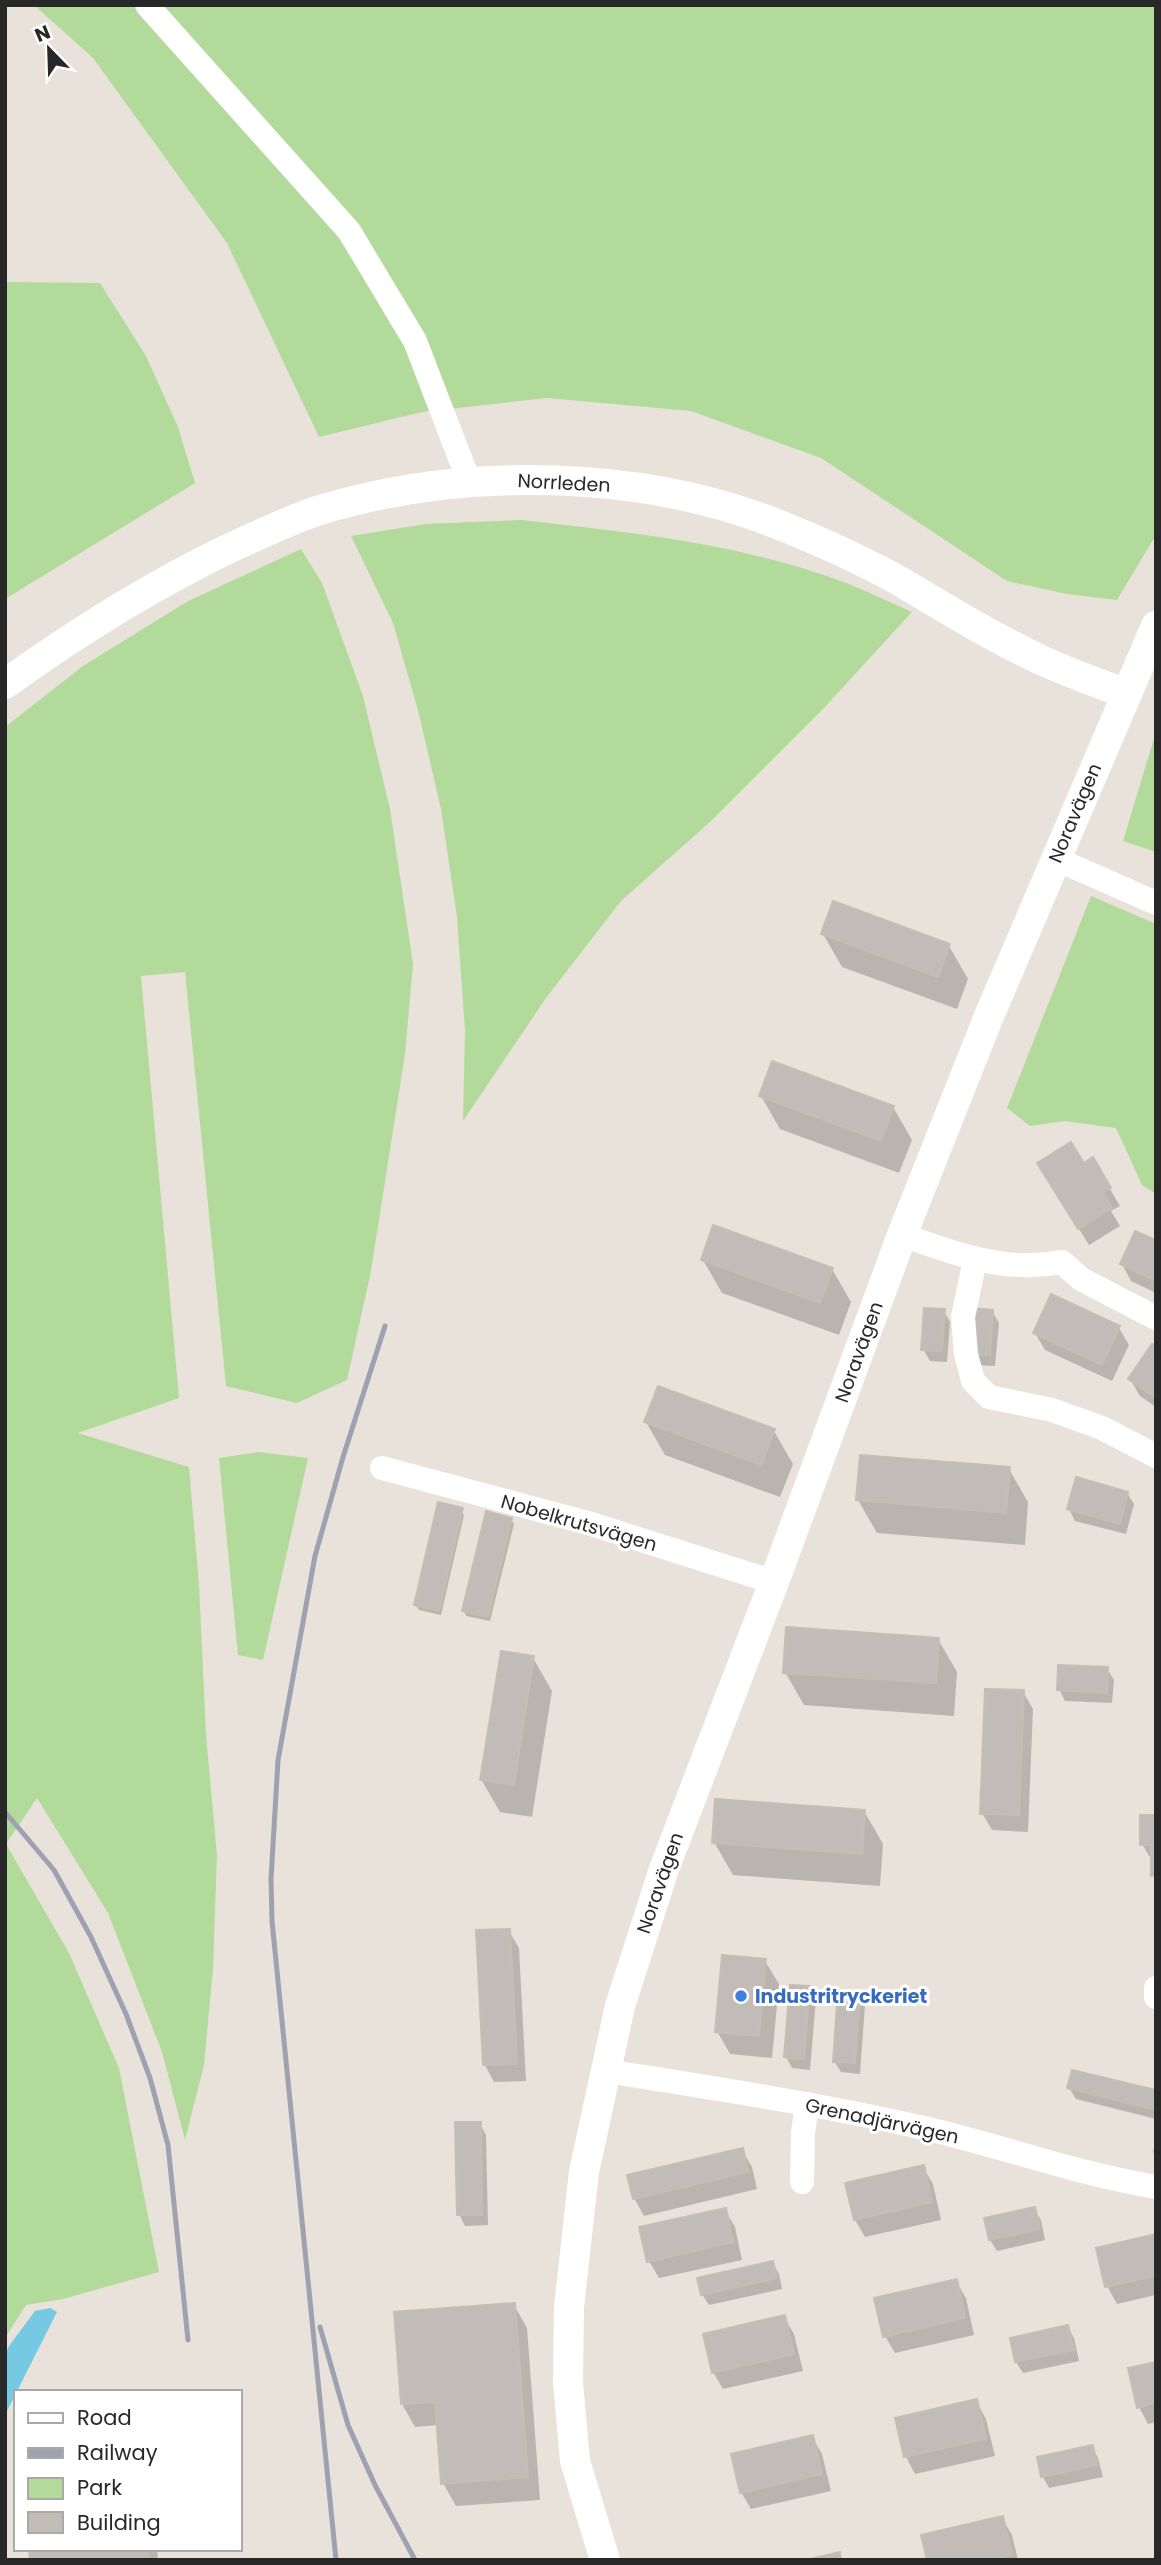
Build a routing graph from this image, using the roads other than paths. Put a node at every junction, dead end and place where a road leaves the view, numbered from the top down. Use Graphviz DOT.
graph roads {
  1 [pos="147,5"];
  2 [pos="470,484"];
  3 [pos="1156,626"];
  4 [pos="5,684"];
  5 [pos="1127,694"];
  6 [pos="1056,859"];
  7 [pos="1156,903"];
  8 [pos="902,1235"];
  9 [pos="975,1260"];
  10 [pos="1156,1318"];
  11 [pos="1156,1456"];
  12 [pos="382,1468"];
  13 [pos="774,1582"];
  14 [pos="1156,1988"];
  15 [pos="1156,1997"];
  16 [pos="606,2071"];
  17 [pos="807,2104"];
  18 [pos="802,2182"];
  19 [pos="1156,2187"];
  20 [pos="605,2560"];
  1 -- 2 [label="street"];
  2 -- 4 [label="street, Norrleden"];
  2 -- 5 [label="street, Norrleden"];
  3 -- 5 [label="street, Noravägen"];
  5 -- 6 [label="street, Noravägen"];
  6 -- 7 [label="street"];
  6 -- 8 [label="street, Noravägen"];
  8 -- 9 [label="street"];
  8 -- 13 [label="street, Noravägen"];
  9 -- 10 [label="street"];
  9 -- 11 [label="street"];
  12 -- 13 [label="street, Nobelkrutsvägen"];
  13 -- 16 [label="street, Noravägen"];
  14 -- 15 [label="street"];
  16 -- 17 [label="street, Grenadjärvägen"];
  16 -- 20 [label="street, Noravägen"];
  17 -- 18 [label="street"];
  17 -- 19 [label="street, Grenadjärvägen"];
}
